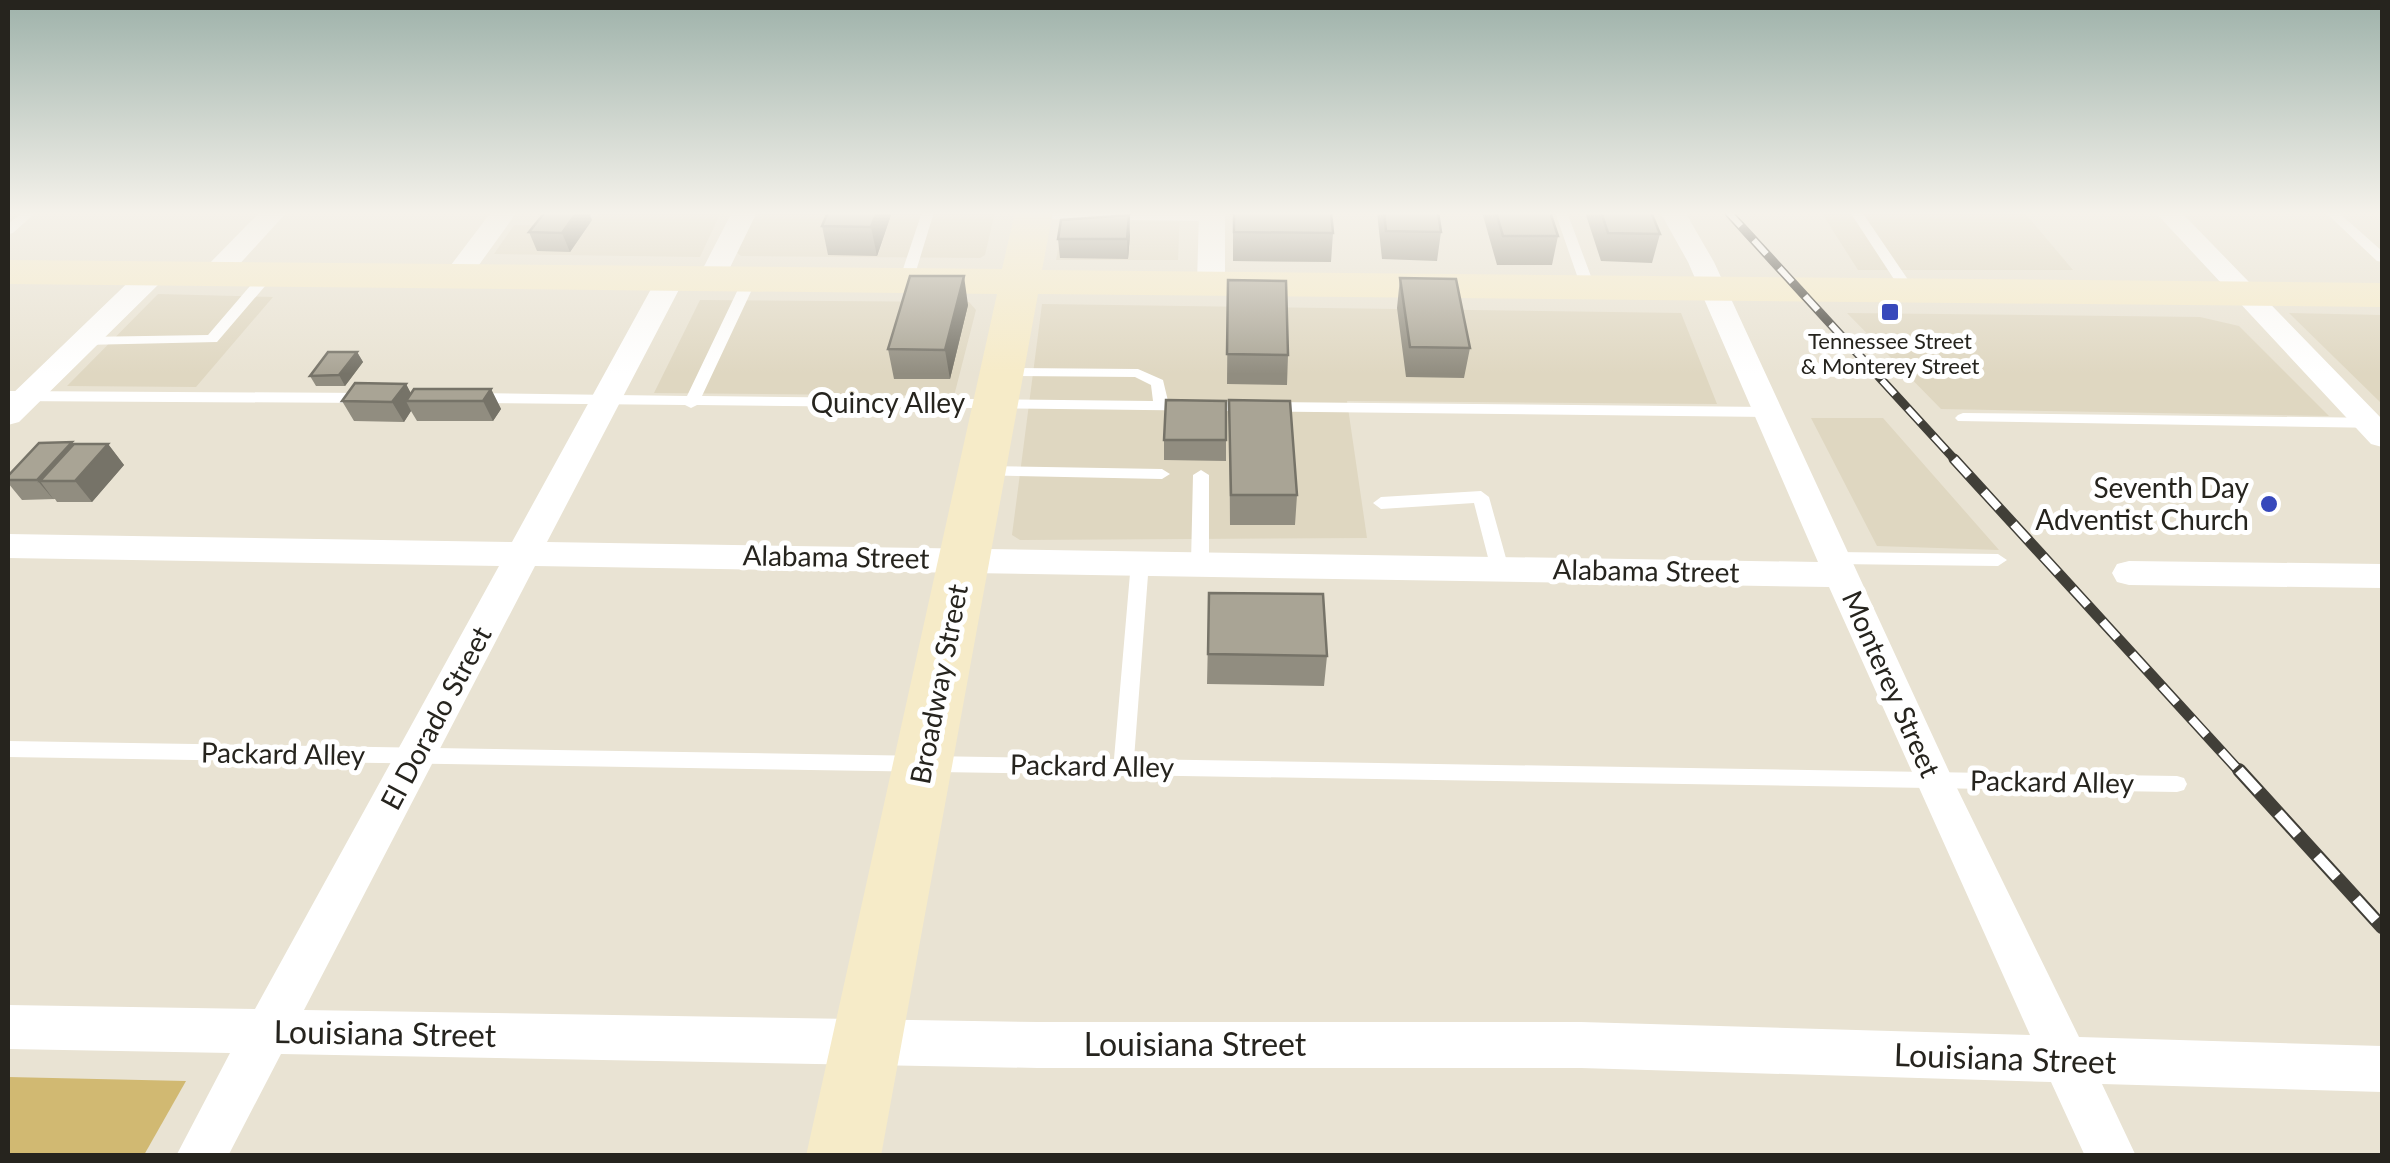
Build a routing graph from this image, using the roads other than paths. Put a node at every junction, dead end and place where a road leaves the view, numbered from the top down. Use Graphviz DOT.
graph roads {
  1 [pos="223,266"];
  2 [pos="464,266"];
  3 [pos="733,266"];
  4 [pos="911,266"];
  5 [pos="1023,266"];
  6 [pos="1210,266"];
  7 [pos="1581,266"];
  8 [pos="1701,266"];
  9 [pos="1892,266"];
  10 [pos="2219,266"];
  11 [pos="8,272"];
  12 [pos="153,274"];
  13 [pos="216,274"];
  14 [pos="266,275"];
  15 [pos="456,277"];
  16 [pos="670,280"];
  17 [pos="730,280"];
  18 [pos="906,281"];
  19 [pos="1020,282"];
  20 [pos="1210,283"];
  21 [pos="1588,287"];
  22 [pos="1712,288"];
  23 [pos="1908,290"];
  24 [pos="2246,294"];
  25 [pos="2382,296"];
  26 [pos="83,342"];
  27 [pos="999,387"];
  28 [pos="380,398"];
  29 [pos="459,398"];
  30 [pos="605,402"];
  31 [pos="14,403"];
  32 [pos="692,403"];
  33 [pos="1160,405"];
  34 [pos="1768,412"];
  35 [pos="1962,418"];
  36 [pos="2378,428"];
  37 [pos="981,471"];
  38 [pos="1162,474"];
  39 [pos="1201,475"];
  40 [pos="1381,504"];
  41 [pos="8,546"];
  42 [pos="525,551"];
  43 [pos="964,559"];
  44 [pos="1998,560"];
  45 [pos="1140,562"];
  46 [pos="1200,563"];
  47 [pos="1840,567"];
  48 [pos="1500,568"];
  49 [pos="2130,573"];
  50 [pos="2382,576"];
  51 [pos="8,749"];
  52 [pos="415,756"];
  53 [pos="924,764"];
  54 [pos="1123,767"];
  55 [pos="1933,780"];
  56 [pos="2177,784"];
  57 [pos="8,1028"];
  58 [pos="267,1032"];
  59 [pos="867,1041"];
  60 [pos="2069,1062"];
  61 [pos="2382,1069"];
  62 [pos="201,1156"];
  63 [pos="843,1156"];
  64 [pos="2111,1156"];
  1 -- 13 [label="street"];
  2 -- 15 [label="street"];
  3 -- 17 [label="street"];
  4 -- 18 [label="lane"];
  5 -- 19 [label="main road, Broadway Street"];
  6 -- 20 [label="street"];
  7 -- 21 [label="lane"];
  8 -- 22 [label="street, Monterey Street"];
  9 -- 23 [label="lane"];
  10 -- 24 [label="street"];
  11 -- 12 [label="main road"];
  12 -- 13 [label="main road"];
  12 -- 26 [label="street"];
  13 -- 14 [label="main road"];
  14 -- 15 [label="main road"];
  14 -- 26 [label="lane"];
  15 -- 16 [label="main road"];
  16 -- 17 [label="main road"];
  16 -- 30 [label="street, El Dorado Street"];
  17 -- 18 [label="main road"];
  17 -- 32 [label="lane"];
  18 -- 19 [label="main road"];
  19 -- 20 [label="main road"];
  19 -- 27 [label="main road, Broadway Street"];
  20 -- 21 [label="main road"];
  21 -- 22 [label="main road"];
  22 -- 23 [label="main road"];
  22 -- 34 [label="street, Monterey Street"];
  23 -- 24 [label="main road"];
  24 -- 25 [label="main road"];
  24 -- 36 [label="street"];
  26 -- 31 [label="street"];
  27 -- 32 [label="lane, Quincy Alley"];
  27 -- 33 [label="lane, Quincy Alley"];
  27 -- 33 [label="lane"];
  27 -- 37 [label="main road, Broadway Street"];
  28 -- 31 [label="lane"];
  29 -- 30 [label="lane, Quincy Alley"];
  30 -- 32 [label="lane, Quincy Alley"];
  30 -- 42 [label="street, El Dorado Street"];
  33 -- 34 [label="lane, Quincy Alley"];
  34 -- 47 [label="street, Monterey Street"];
  35 -- 36 [label="lane"];
  37 -- 38 [label="lane"];
  37 -- 43 [label="main road, Broadway Street"];
  39 -- 46 [label="lane"];
  40 -- 48 [label="lane"];
  41 -- 42 [label="street, Alabama Street"];
  42 -- 43 [label="street, Alabama Street"];
  42 -- 52 [label="street, El Dorado Street"];
  43 -- 45 [label="street, Alabama Street"];
  43 -- 53 [label="main road, Broadway Street"];
  44 -- 47 [label="lane"];
  45 -- 46 [label="street, Alabama Street"];
  45 -- 54 [label="lane"];
  46 -- 48 [label="street, Alabama Street"];
  47 -- 48 [label="street, Alabama Street"];
  47 -- 55 [label="street, Monterey Street"];
  49 -- 50 [label="street"];
  51 -- 52 [label="lane, Packard Alley"];
  52 -- 53 [label="lane, Packard Alley"];
  52 -- 58 [label="street, El Dorado Street"];
  53 -- 54 [label="lane, Packard Alley"];
  53 -- 59 [label="main road, Broadway Street"];
  54 -- 55 [label="lane, Packard Alley"];
  55 -- 56 [label="lane, Packard Alley"];
  55 -- 60 [label="street, Monterey Street"];
  57 -- 58 [label="street, Louisiana Street"];
  58 -- 59 [label="street, Louisiana Street"];
  58 -- 62 [label="street, El Dorado Street"];
  59 -- 60 [label="street, Louisiana Street"];
  59 -- 63 [label="main road, Broadway Street"];
  60 -- 61 [label="street, Louisiana Street"];
  60 -- 64 [label="street, Monterey Street"];
}
